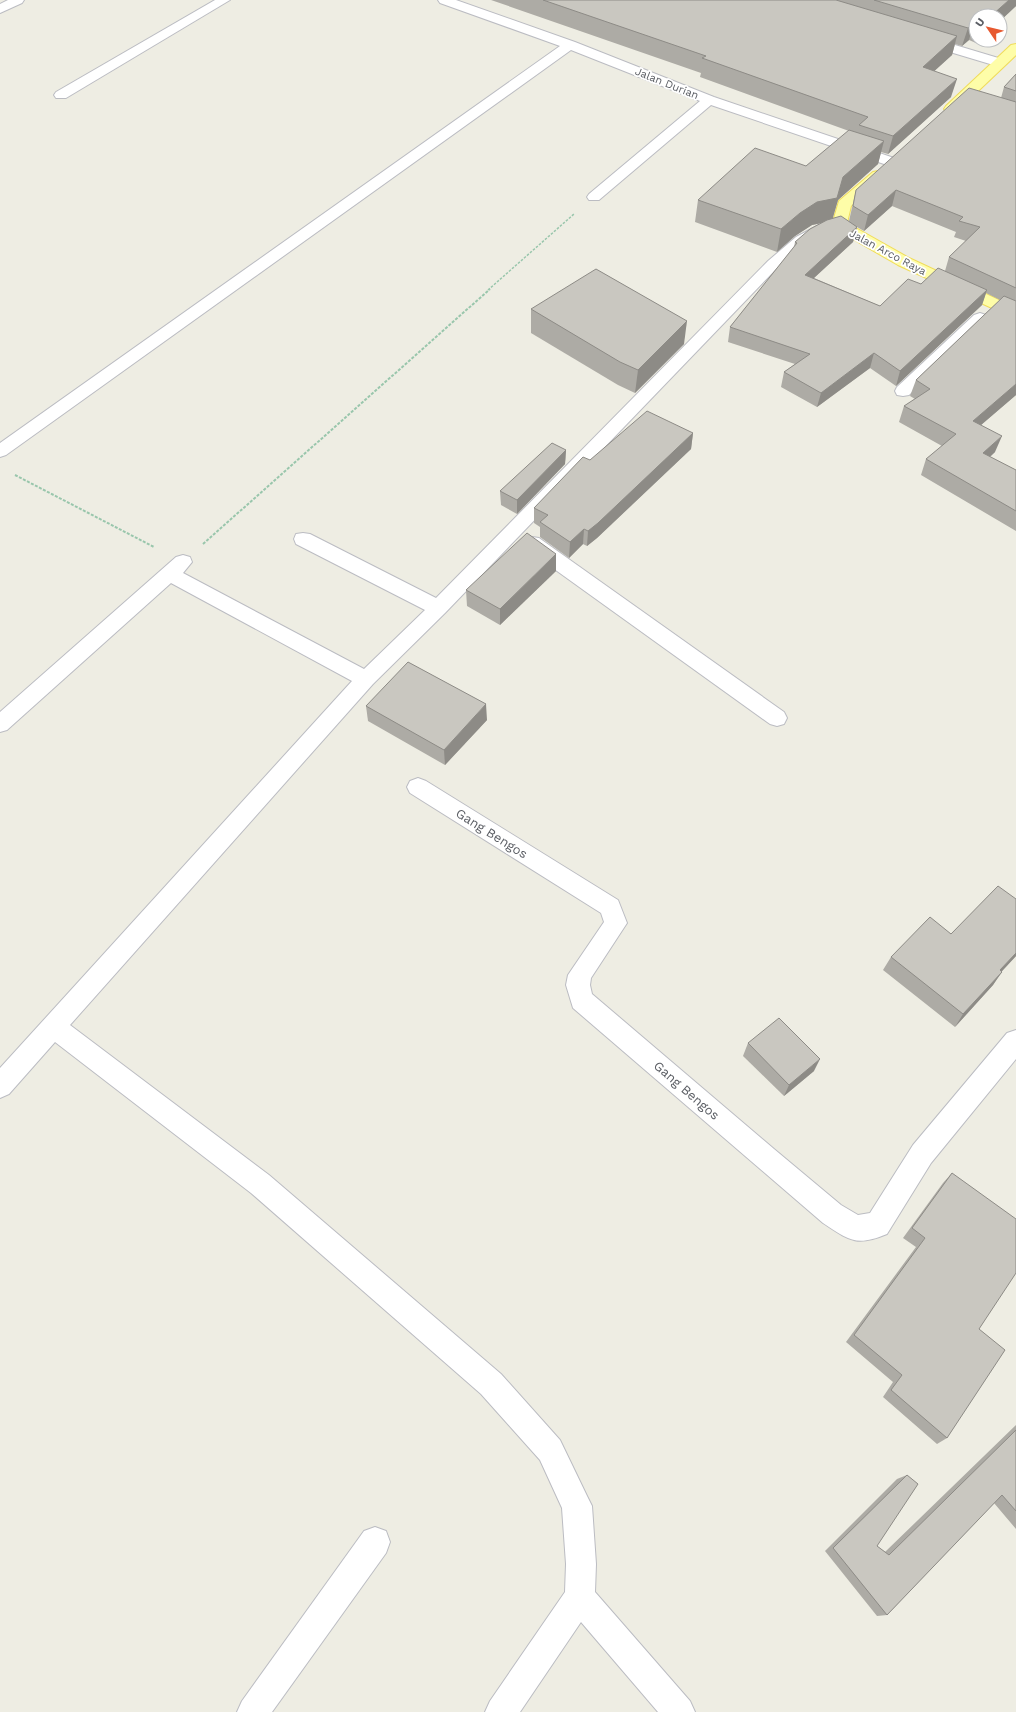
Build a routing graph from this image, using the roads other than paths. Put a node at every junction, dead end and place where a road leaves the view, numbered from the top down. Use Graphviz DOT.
graph roads {
  1 [pos="18,0"];
  2 [pos="224,0"];
  3 [pos="444,0"];
  4 [pos="0,9"];
  5 [pos="910,36"];
  6 [pos="570,45"];
  7 [pos="1016,48"];
  8 [pos="1000,63"];
  9 [pos="61,95"];
  10 [pos="964,97"];
  11 [pos="709,100"];
  12 [pos="979,102"];
  13 [pos="942,117"];
  14 [pos="903,152"];
  15 [pos="892,162"];
  16 [pos="594,197"];
  17 [pos="839,226"];
  18 [pos="995,304"];
  19 [pos="1016,314"];
  20 [pos="903,391"];
  21 [pos="0,452"];
  22 [pos="513,529"];
  23 [pos="303,539"];
  24 [pos="438,608"];
  25 [pos="366,680"];
  26 [pos="777,718"];
  27 [pos="0,724"];
  28 [pos="418,787"];
  29 [pos="54,1027"];
  30 [pos="1016,1041"];
  31 [pos="0,1086"];
  32 [pos="375,1542"];
  33 [pos="580,1596"];
  34 [pos="253,1712"];
  35 [pos="501,1712"];
  36 [pos="678,1712"];
  1 -- 4 [label="street"];
  2 -- 9 [label="street"];
  3 -- 6 [label="street, Jalan Durian"];
  5 -- 8 [label="street"];
  6 -- 11 [label="street, Jalan Durian"];
  6 -- 21 [label="street"];
  7 -- 8 [label="main road"];
  8 -- 10 [label="main road"];
  10 -- 12 [label="street"];
  10 -- 13 [label="main road"];
  11 -- 15 [label="street, Jalan Durian"];
  11 -- 16 [label="street"];
  14 -- 15 [label="main road, Jalan Arco Raya"];
  15 -- 17 [label="main road, Jalan Arco Raya"];
  17 -- 18 [label="main road, Jalan Arco Raya"];
  17 -- 22 [label="street"];
  18 -- 19 [label="main road, Jalan Arco Raya"];
  18 -- 20 [label="street"];
  22 -- 24 [label="street"];
  22 -- 26 [label="street"];
  23 -- 24 [label="street"];
  24 -- 25 [label="street"];
  25 -- 27 [label="street"];
  25 -- 29 [label="street"];
  28 -- 30 [label="street, Gang Bengos"];
  29 -- 31 [label="street"];
  29 -- 33 [label="street"];
  32 -- 34 [label="street"];
  33 -- 35 [label="street"];
  33 -- 36 [label="street"];
}
